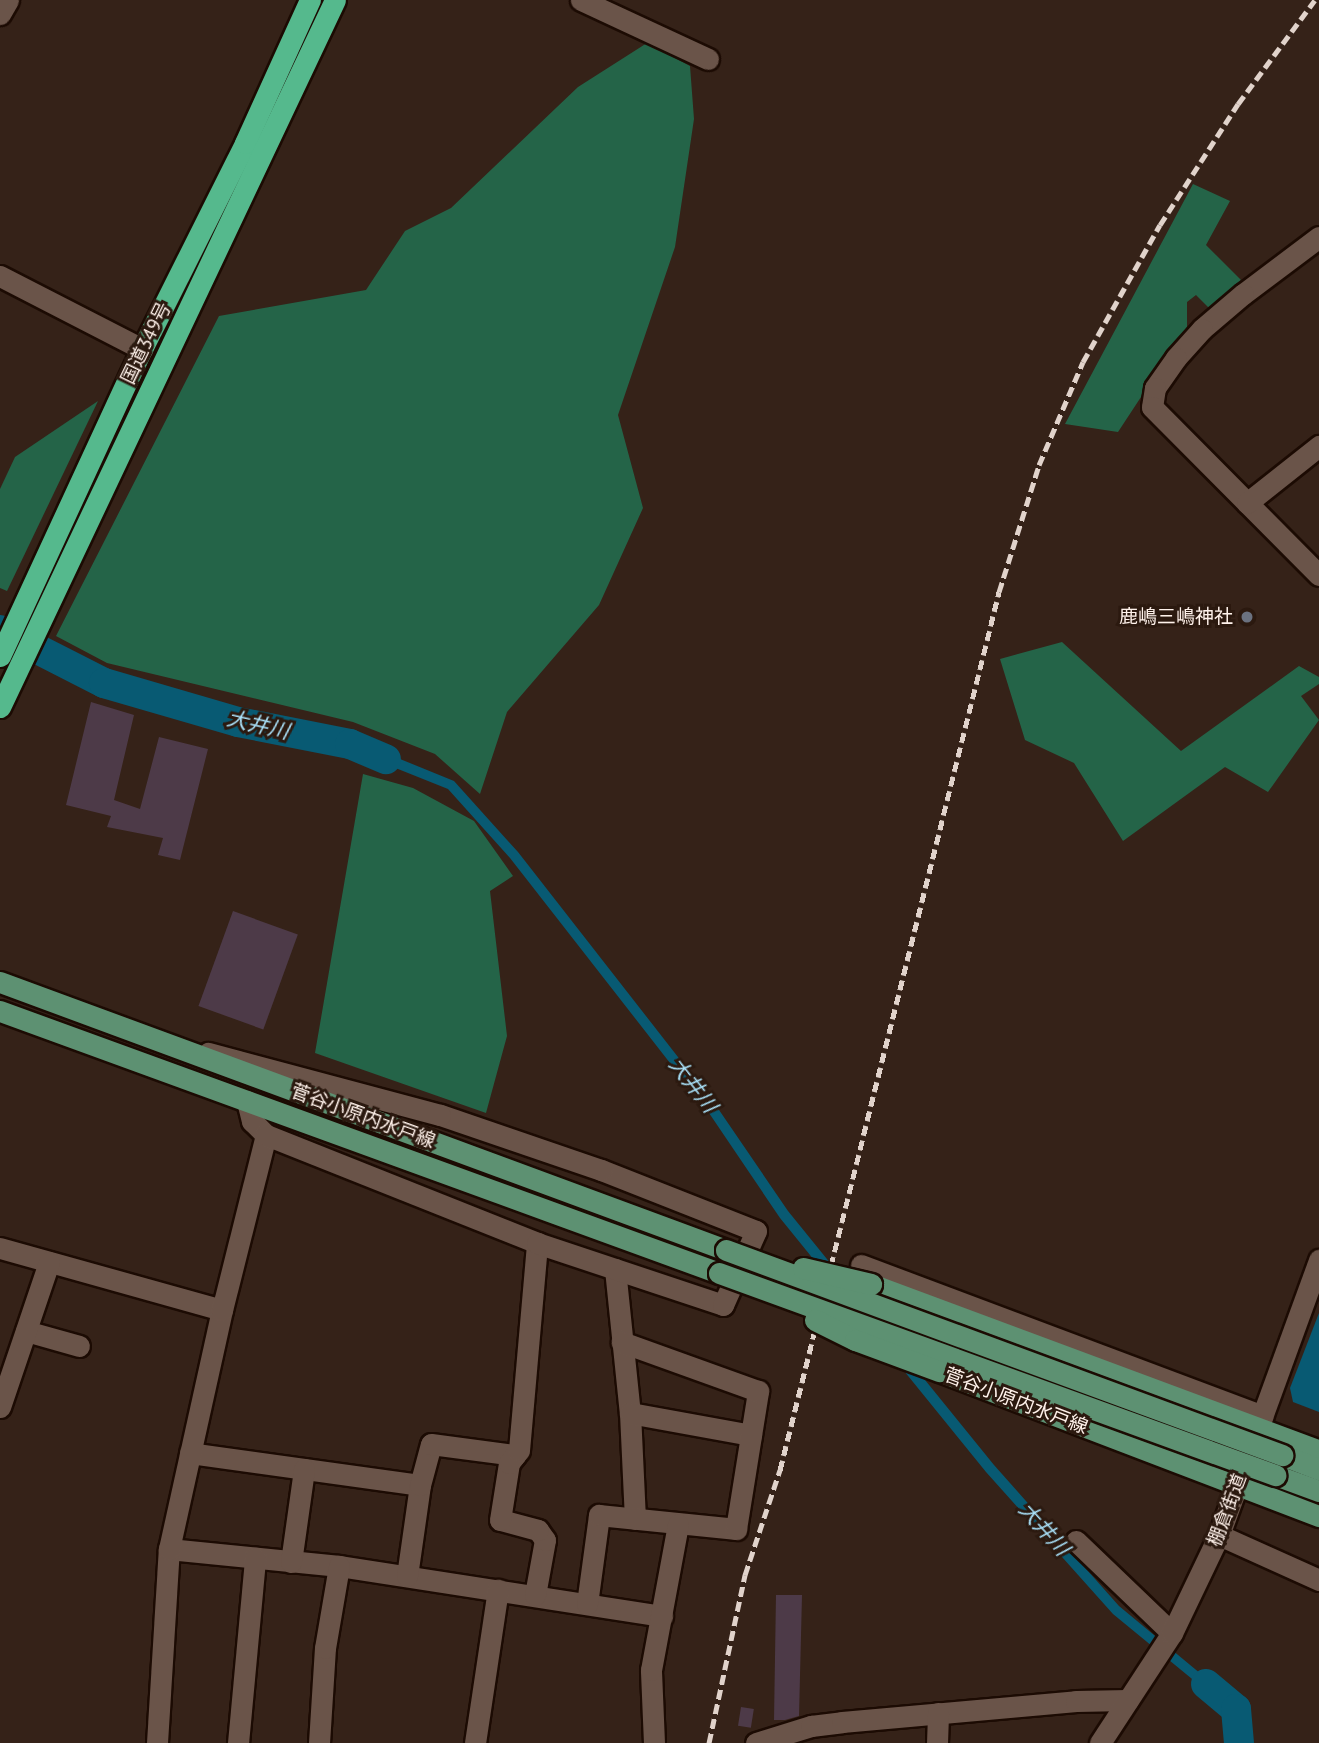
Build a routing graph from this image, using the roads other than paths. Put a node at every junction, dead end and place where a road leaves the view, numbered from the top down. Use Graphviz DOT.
graph roads {
  1 [pos="8,0"];
  2 [pos="310,0"];
  3 [pos="335,0"];
  4 [pos="581,0"];
  5 [pos="0,14"];
  6 [pos="708,59"];
  7 [pos="1319,237"];
  8 [pos="0,276"];
  9 [pos="142,349"];
  10 [pos="1319,446"];
  11 [pos="1247,503"];
  12 [pos="1319,575"];
  13 [pos="0,656"];
  14 [pos="0,707"];
  15 [pos="0,982"];
  16 [pos="0,1012"];
  17 [pos="181,1049"];
  18 [pos="247,1101"];
  19 [pos="266,1135"];
  20 [pos="537,1243"];
  21 [pos="0,1248"];
  22 [pos="726,1250"];
  23 [pos="1319,1260"];
  24 [pos="49,1262"];
  25 [pos="860,1265"];
  26 [pos="615,1269"];
  27 [pos="719,1273"];
  28 [pos="222,1310"];
  29 [pos="26,1331"];
  30 [pos="622,1342"];
  31 [pos="79,1346"];
  32 [pos="9,1350"];
  33 [pos="0,1406"];
  34 [pos="631,1413"];
  35 [pos="1260,1423"];
  36 [pos="751,1435"];
  37 [pos="1319,1451"];
  38 [pos="190,1453"];
  39 [pos="515,1455"];
  40 [pos="1279,1465"];
  41 [pos="304,1469"];
  42 [pos="1319,1469"];
  43 [pos="420,1485"];
  44 [pos="1237,1485"];
  45 [pos="1319,1491"];
  46 [pos="1319,1516"];
  47 [pos="635,1520"];
  48 [pos="678,1524"];
  49 [pos="1219,1535"];
  50 [pos="1076,1541"];
  51 [pos="169,1549"];
  52 [pos="255,1558"];
  53 [pos="292,1562"];
  54 [pos="339,1566"];
  55 [pos="407,1576"];
  56 [pos="1319,1580"];
  57 [pos="498,1590"];
  58 [pos="535,1595"];
  59 [pos="587,1604"];
  60 [pos="662,1616"];
  61 [pos="1170,1636"];
  62 [pos="1128,1700"];
  63 [pos="938,1713"];
  64 [pos="842,1732"];
  65 [pos="157,1743"];
  66 [pos="238,1743"];
  67 [pos="319,1743"];
  68 [pos="475,1743"];
  69 [pos="654,1743"];
  70 [pos="756,1743"];
  71 [pos="937,1743"];
  72 [pos="1100,1743"];
  1 -- 5 [label="street"];
  2 -- 9 [label="highway, 国道349号"];
  3 -- 14 [label="highway, 国道349号"];
  4 -- 6 [label="street"];
  7 -- 11 [label="street"];
  8 -- 9 [label="street"];
  9 -- 13 [label="highway, 国道349号"];
  10 -- 11 [label="street"];
  11 -- 12 [label="street"];
  15 -- 17 [label="main road, 菅谷小原内水戸線"];
  16 -- 18 [label="main road, 菅谷小原内水戸線"];
  17 -- 22 [label="main road, 菅谷小原内水戸線"];
  17 -- 26 [label="street"];
  18 -- 19 [label="street"];
  18 -- 27 [label="main road, 菅谷小原内水戸線"];
  19 -- 20 [label="street"];
  19 -- 28 [label="street"];
  20 -- 26 [label="street"];
  20 -- 39 [label="street"];
  21 -- 24 [label="street"];
  22 -- 35 [label="main road, 菅谷小原内水戸線, bridge"];
  22 -- 40 [label="main road, 菅谷小原内水戸線, bridge"];
  23 -- 35 [label="street, 棚倉街道"];
  24 -- 28 [label="street"];
  24 -- 29 [label="street"];
  25 -- 35 [label="street"];
  26 -- 30 [label="street"];
  27 -- 40 [label="main road, 菅谷小原内水戸線, bridge"];
  27 -- 44 [label="main road, 菅谷小原内水戸線, bridge"];
  28 -- 38 [label="street"];
  29 -- 31 [label="street"];
  29 -- 32 [label="street"];
  30 -- 34 [label="street"];
  30 -- 36 [label="street"];
  32 -- 33 [label="street"];
  34 -- 36 [label="street"];
  34 -- 47 [label="street"];
  35 -- 37 [label="main road, 菅谷小原内水戸線"];
  35 -- 44 [label="street, 棚倉街道"];
  36 -- 48 [label="street"];
  38 -- 41 [label="street"];
  38 -- 51 [label="street"];
  39 -- 43 [label="street"];
  39 -- 58 [label="street"];
  40 -- 42 [label="main road, 菅谷小原内水戸線"];
  40 -- 45 [label="main road, 菅谷小原内水戸線"];
  41 -- 43 [label="street"];
  41 -- 53 [label="street"];
  43 -- 55 [label="street"];
  44 -- 46 [label="main road, 菅谷小原内水戸線"];
  44 -- 49 [label="street, 棚倉街道"];
  47 -- 48 [label="street"];
  47 -- 59 [label="street"];
  48 -- 60 [label="street"];
  49 -- 56 [label="street"];
  49 -- 61 [label="street, 棚倉街道"];
  50 -- 61 [label="street"];
  51 -- 52 [label="street"];
  51 -- 65 [label="street"];
  52 -- 53 [label="street"];
  52 -- 66 [label="street"];
  53 -- 54 [label="street"];
  54 -- 55 [label="street"];
  54 -- 67 [label="street"];
  55 -- 57 [label="street"];
  57 -- 58 [label="street"];
  57 -- 68 [label="street"];
  58 -- 59 [label="street"];
  59 -- 60 [label="street"];
  60 -- 69 [label="street"];
  61 -- 62 [label="street, 棚倉街道"];
  62 -- 63 [label="street"];
  62 -- 72 [label="street, 棚倉街道"];
  63 -- 64 [label="street"];
  63 -- 71 [label="street"];
  64 -- 70 [label="street"];
}
